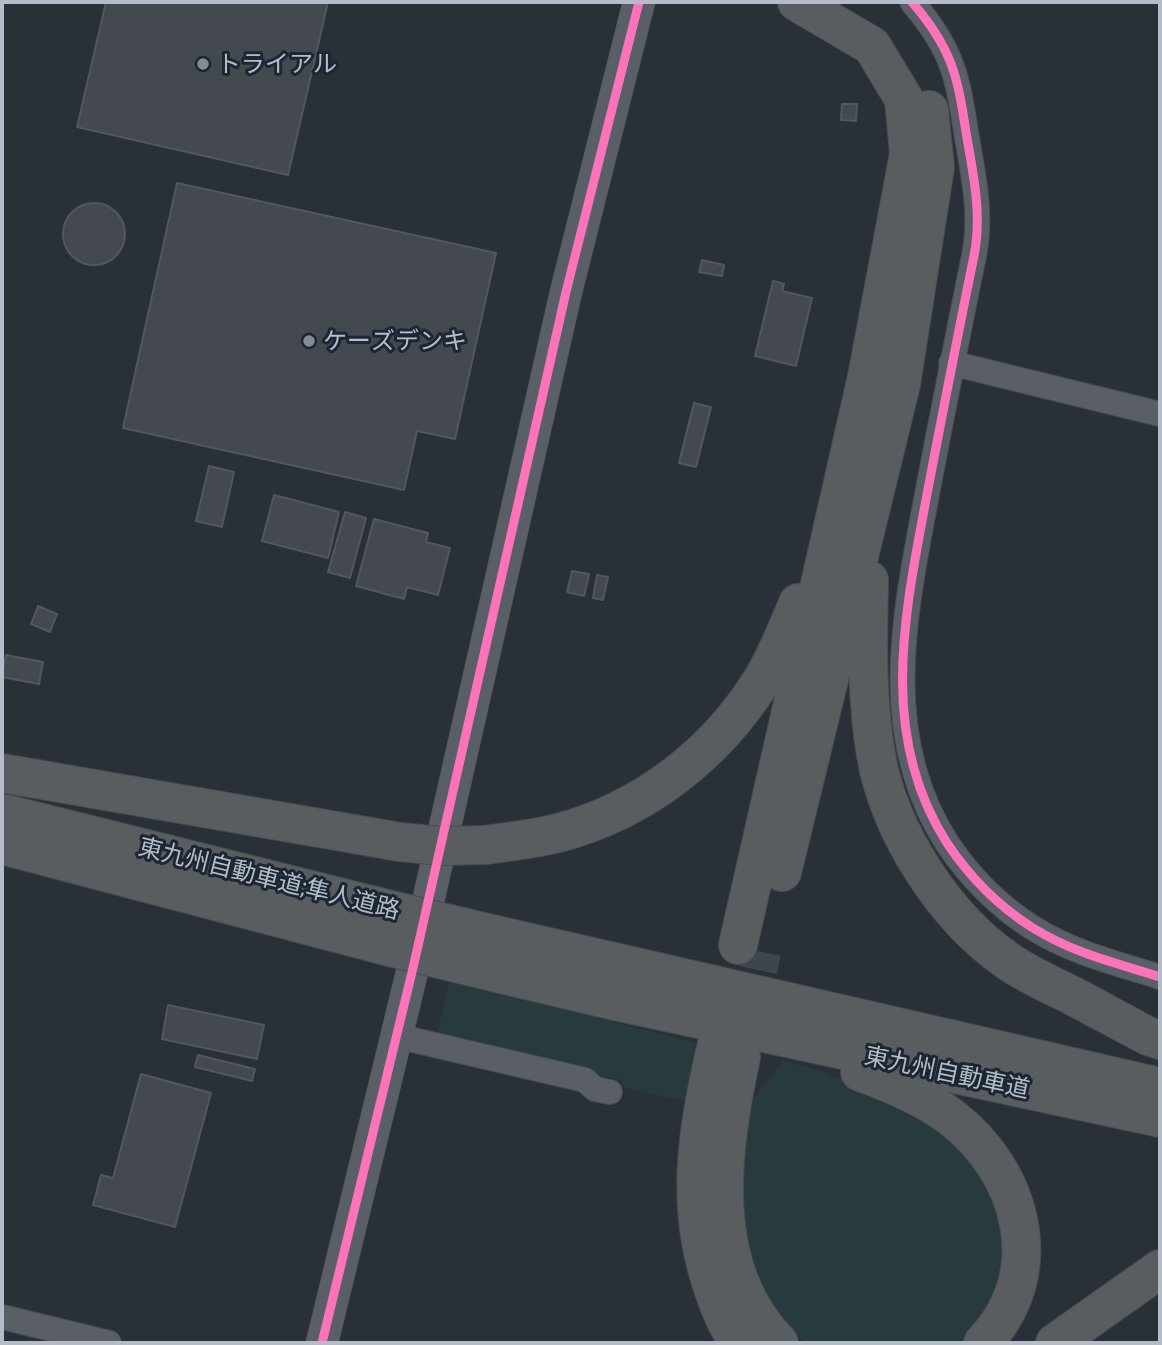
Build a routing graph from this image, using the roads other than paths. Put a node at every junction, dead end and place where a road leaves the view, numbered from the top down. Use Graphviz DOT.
graph roads {
  1 [pos="639,2"];
  2 [pos="797,2"];
  3 [pos="841,2"];
  4 [pos="912,2"];
  5 [pos="951,363"];
  6 [pos="1160,414"];
  7 [pos="854,509"];
  8 [pos="2,773"];
  9 [pos="2,813"];
  10 [pos="2,845"];
  11 [pos="382,927"];
  12 [pos="476,949"];
  13 [pos="750,949"];
  14 [pos="1160,977"];
  15 [pos="615,1001"];
  16 [pos="733,1030"];
  17 [pos="396,1036"];
  18 [pos="1160,1040"];
  19 [pos="1160,1087"];
  20 [pos="610,1092"];
  21 [pos="1160,1118"];
  22 [pos="1160,1269"];
  23 [pos="2,1317"];
  24 [pos="109,1343"];
  25 [pos="322,1343"];
  26 [pos="740,1343"];
  27 [pos="779,1343"];
  28 [pos="984,1343"];
  29 [pos="1055,1343"];
  1 -- 17 [label="street"];
  2 -- 7 [label="highway"];
  3 -- 7 [label="highway"];
  4 -- 5 [label="street"];
  5 -- 6 [label="street"];
  5 -- 14 [label="street"];
  7 -- 8 [label="highway, bridge"];
  7 -- 13 [label="highway"];
  7 -- 18 [label="highway"];
  9 -- 11 [label="highway, 東九州自動車道;隼人道路"];
  10 -- 11 [label="highway, 東九州自動車道;隼人道路"];
  11 -- 12 [label="highway, 東九州自動車道;隼人道路, bridge"];
  12 -- 15 [label="highway, 東九州自動車道;隼人道路"];
  12 -- 16 [label="highway, 東九州自動車道;隼人道路"];
  15 -- 16 [label="highway, 東九州自動車道;隼人道路"];
  15 -- 28 [label="highway"];
  16 -- 19 [label="highway, 東九州自動車道"];
  16 -- 21 [label="highway, 東九州自動車道"];
  16 -- 26 [label="highway"];
  16 -- 27 [label="highway"];
  17 -- 20 [label="street"];
  17 -- 25 [label="street"];
  22 -- 29 [label="highway"];
  23 -- 24 [label="street"];
}
